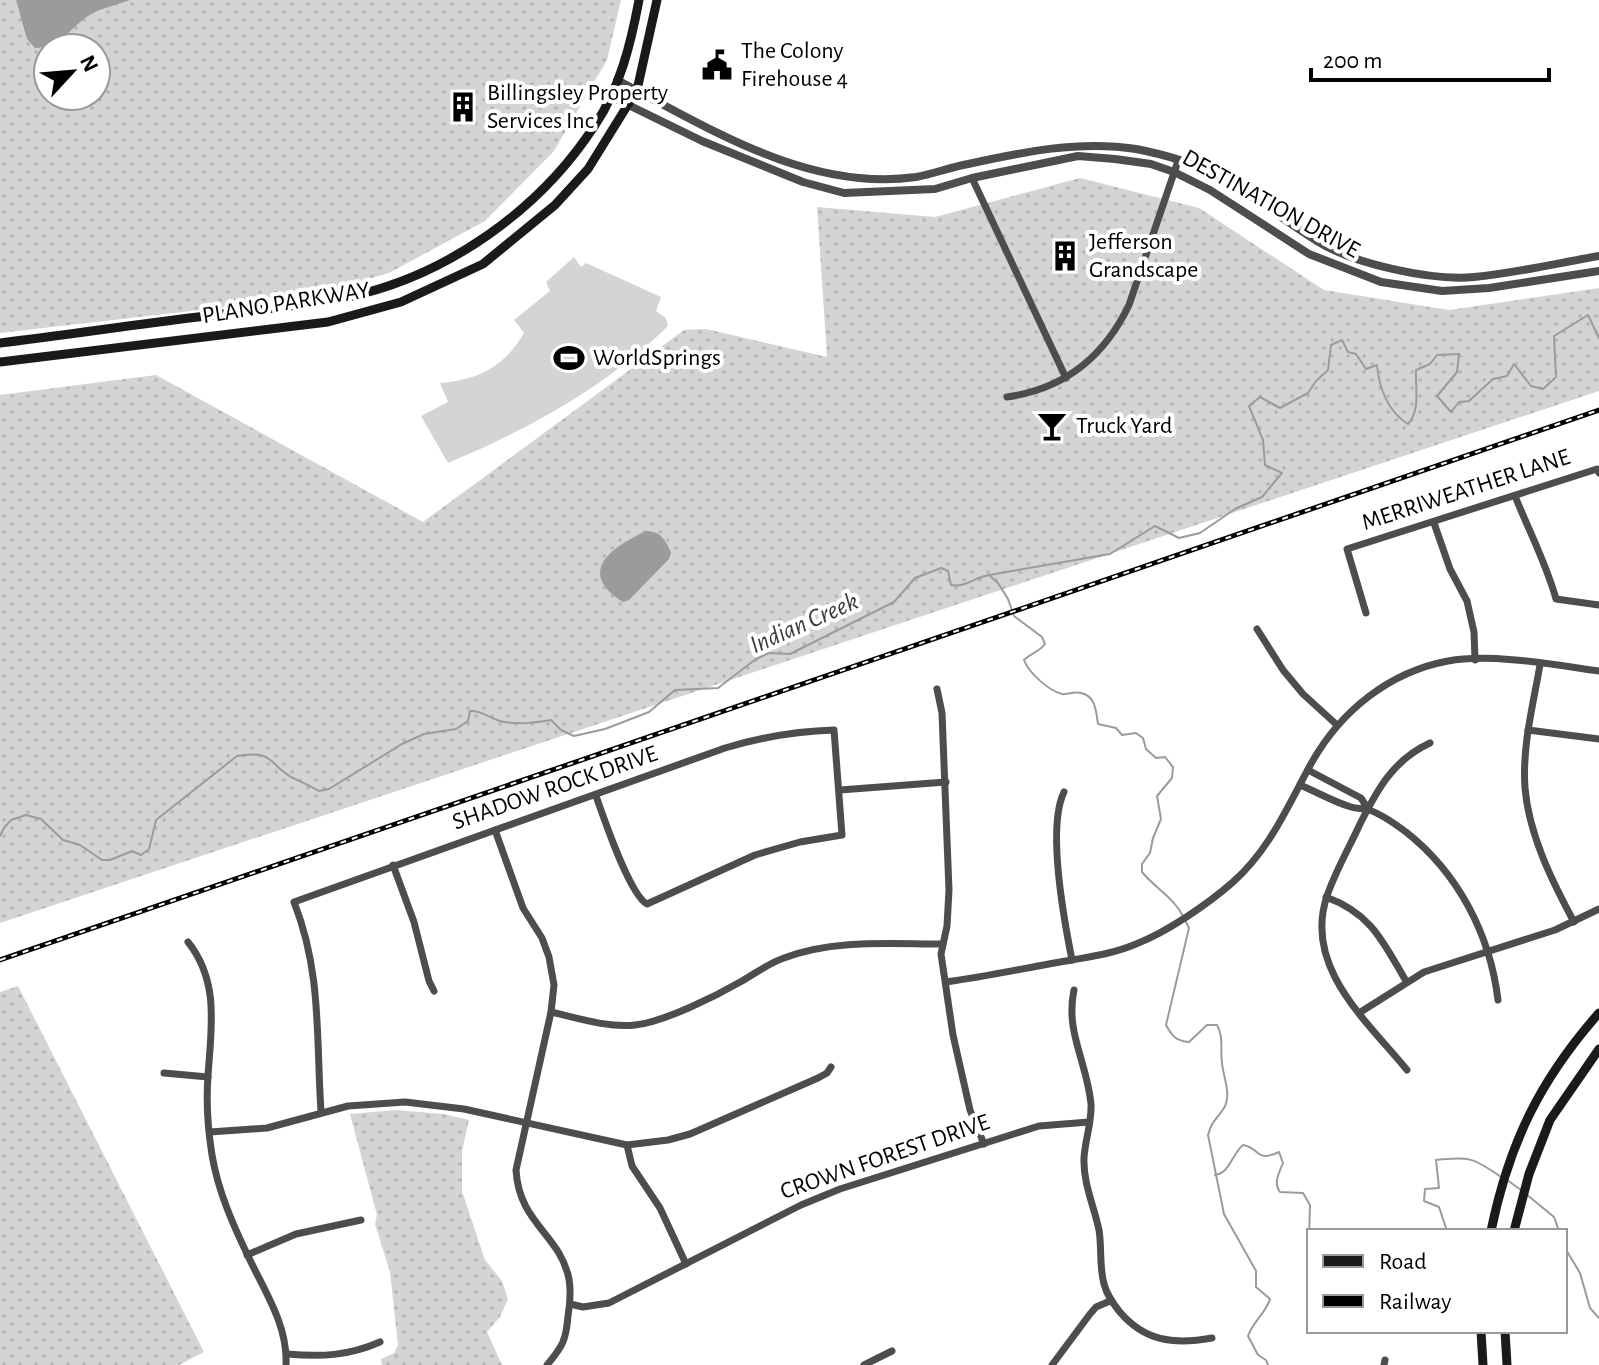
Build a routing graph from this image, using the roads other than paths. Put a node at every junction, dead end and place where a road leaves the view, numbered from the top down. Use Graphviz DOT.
graph roads {
  1 [pos="639,0"];
  2 [pos="657,0"];
  3 [pos="617,80"];
  4 [pos="637,90"];
  5 [pos="610,96"];
  6 [pos="629,105"];
  7 [pos="1178,161"];
  8 [pos="1174,172"];
  9 [pos="972,178"];
  10 [pos="1599,256"];
  11 [pos="1362,261"];
  12 [pos="1599,271"];
  13 [pos="1355,274"];
  14 [pos="0,343"];
  15 [pos="0,362"];
  16 [pos="1066,378"];
  17 [pos="1007,397"];
  18 [pos="1598,471"];
  19 [pos="1515,496"];
  20 [pos="1434,523"];
  21 [pos="1599,605"];
  22 [pos="1366,613"];
  23 [pos="1257,629"];
  24 [pos="1475,660"];
  25 [pos="1540,665"];
  26 [pos="1599,671"];
  27 [pos="937,689"];
  28 [pos="1337,725"];
  29 [pos="1528,730"];
  30 [pos="1599,739"];
  31 [pos="1430,743"];
  32 [pos="1308,770"];
  33 [pos="946,782"];
  34 [pos="1300,785"];
  35 [pos="840,790"];
  36 [pos="1064,792"];
  37 [pos="596,796"];
  38 [pos="1368,809"];
  39 [pos="495,830"];
  40 [pos="393,865"];
  41 [pos="1326,897"];
  42 [pos="1599,909"];
  43 [pos="1574,922"];
  44 [pos="188,942"];
  45 [pos="942,944"];
  46 [pos="1487,950"];
  47 [pos="1072,960"];
  48 [pos="1406,981"];
  49 [pos="946,982"];
  50 [pos="1074,990"];
  51 [pos="434,991"];
  52 [pos="1498,1000"];
  53 [pos="551,1012"];
  54 [pos="1359,1013"];
  55 [pos="1599,1013"];
  56 [pos="1599,1049"];
  57 [pos="831,1067"];
  58 [pos="1407,1070"];
  59 [pos="164,1073"];
  60 [pos="208,1077"];
  61 [pos="321,1111"];
  62 [pos="1089,1122"];
  63 [pos="525,1123"];
  64 [pos="210,1132"];
  65 [pos="984,1144"];
  66 [pos="627,1145"];
  67 [pos="361,1220"];
  68 [pos="1491,1229"];
  69 [pos="1514,1229"];
  70 [pos="247,1255"];
  71 [pos="686,1264"];
  72 [pos="1110,1301"];
  73 [pos="570,1304"];
  74 [pos="1481,1333"];
  75 [pos="1505,1333"];
  76 [pos="1212,1338"];
  77 [pos="380,1342"];
  78 [pos="892,1351"];
  79 [pos="287,1354"];
  80 [pos="286,1365"];
  81 [pos="547,1365"];
  82 [pos="864,1365"];
  83 [pos="1052,1365"];
  84 [pos="1483,1365"];
  85 [pos="1507,1365"];
  1 -- 3 [label="main road, PLANO PARKWAY"];
  2 -- 4 [label="main road, PLANO PARKWAY"];
  3 -- 4 [label="street, DESTINATION DRIVE"];
  3 -- 5 [label="main road, PLANO PARKWAY"];
  4 -- 6 [label="main road, PLANO PARKWAY"];
  4 -- 7 [label="street, DESTINATION DRIVE"];
  5 -- 6 [label="street, DESTINATION DRIVE"];
  5 -- 14 [label="main road, PLANO PARKWAY"];
  6 -- 9 [label="street, DESTINATION DRIVE"];
  6 -- 15 [label="main road, PLANO PARKWAY"];
  7 -- 8 [label="street"];
  7 -- 11 [label="street, DESTINATION DRIVE"];
  8 -- 9 [label="street, DESTINATION DRIVE"];
  8 -- 13 [label="street, DESTINATION DRIVE"];
  8 -- 16 [label="street"];
  9 -- 16 [label="street"];
  10 -- 11 [label="street, DESTINATION DRIVE"];
  11 -- 13 [label="street"];
  12 -- 13 [label="street, DESTINATION DRIVE"];
  16 -- 17 [label="street"];
  18 -- 19 [label="street, MERRIWEATHER LANE"];
  19 -- 20 [label="street, MERRIWEATHER LANE"];
  19 -- 21 [label="street"];
  20 -- 22 [label="street, MERRIWEATHER LANE"];
  20 -- 24 [label="street"];
  23 -- 28 [label="street"];
  24 -- 25 [label="street"];
  24 -- 28 [label="street"];
  25 -- 26 [label="street"];
  25 -- 29 [label="street"];
  27 -- 33 [label="street"];
  28 -- 32 [label="street"];
  29 -- 30 [label="street"];
  29 -- 43 [label="street"];
  31 -- 38 [label="street"];
  32 -- 34 [label="street"];
  32 -- 38 [label="street"];
  33 -- 35 [label="street"];
  33 -- 45 [label="street"];
  34 -- 38 [label="street"];
  34 -- 47 [label="street"];
  35 -- 37 [label="street, SHADOW ROCK DRIVE"];
  35 -- 37 [label="street"];
  36 -- 47 [label="street"];
  37 -- 39 [label="street, SHADOW ROCK DRIVE"];
  38 -- 41 [label="street"];
  38 -- 46 [label="street"];
  39 -- 40 [label="street, SHADOW ROCK DRIVE"];
  39 -- 53 [label="street"];
  40 -- 51 [label="street"];
  40 -- 61 [label="street, SHADOW ROCK DRIVE"];
  41 -- 48 [label="street"];
  41 -- 54 [label="street"];
  42 -- 43 [label="street"];
  43 -- 46 [label="street"];
  44 -- 60 [label="street"];
  45 -- 49 [label="street"];
  45 -- 53 [label="street"];
  46 -- 48 [label="street"];
  46 -- 52 [label="street"];
  47 -- 49 [label="street"];
  48 -- 54 [label="street"];
  49 -- 65 [label="street"];
  50 -- 62 [label="street"];
  53 -- 63 [label="street"];
  54 -- 58 [label="street"];
  55 -- 68 [label="main road"];
  56 -- 69 [label="main road"];
  57 -- 66 [label="street"];
  59 -- 60 [label="street"];
  60 -- 64 [label="street"];
  61 -- 63 [label="street"];
  61 -- 64 [label="street"];
  62 -- 65 [label="street, CROWN FOREST DRIVE"];
  62 -- 72 [label="street"];
  63 -- 66 [label="street"];
  63 -- 73 [label="street"];
  64 -- 70 [label="street"];
  65 -- 71 [label="street, CROWN FOREST DRIVE"];
  66 -- 71 [label="street"];
  67 -- 70 [label="street"];
  70 -- 79 [label="street"];
  71 -- 73 [label="street, CROWN FOREST DRIVE"];
  72 -- 76 [label="street"];
  72 -- 83 [label="street"];
  73 -- 81 [label="street"];
  74 -- 84 [label="main road"];
  75 -- 85 [label="main road"];
  77 -- 79 [label="street"];
  78 -- 82 [label="street"];
  79 -- 80 [label="street"];
}
